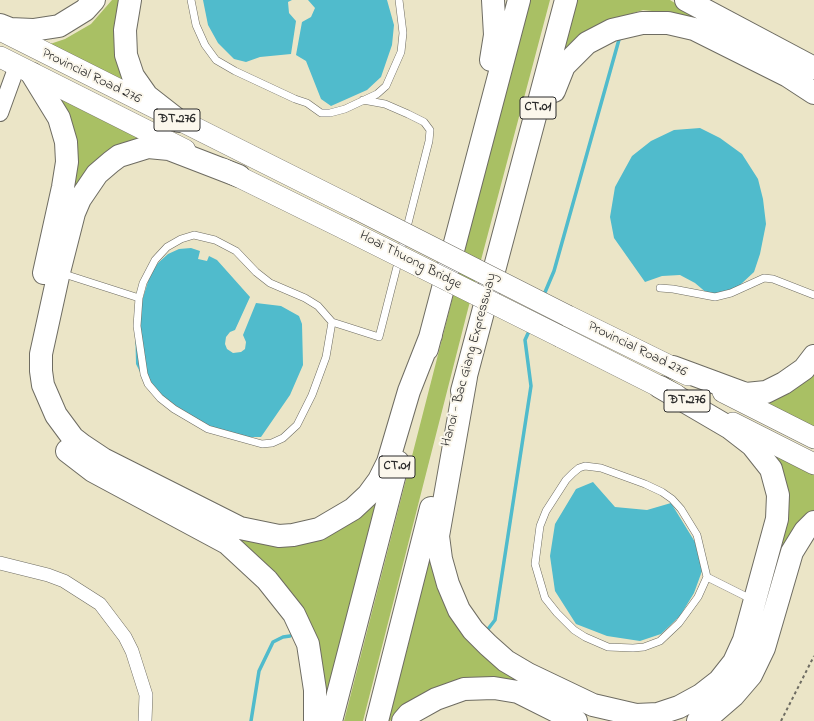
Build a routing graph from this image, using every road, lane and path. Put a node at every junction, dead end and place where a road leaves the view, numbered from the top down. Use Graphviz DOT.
graph roads {
  1 [pos="88,0"];
  2 [pos="94,0"];
  3 [pos="130,0"];
  4 [pos="191,0"];
  5 [pos="399,0"];
  6 [pos="492,0"];
  7 [pos="519,0"];
  8 [pos="566,0"];
  9 [pos="686,0"];
  10 [pos="0,15"];
  11 [pos="0,25"];
  12 [pos="0,30"];
  13 [pos="33,48"];
  14 [pos="18,67"];
  15 [pos="814,68"];
  16 [pos="814,93"];
  17 [pos="363,100"];
  18 [pos="0,113"];
  19 [pos="179,120"];
  20 [pos="239,176"];
  21 [pos="355,208"];
  22 [pos="464,212"];
  23 [pos="508,215"];
  24 [pos="345,229"];
  25 [pos="59,272"];
  26 [pos="660,288"];
  27 [pos="814,295"];
  28 [pos="139,298"];
  29 [pos="568,316"];
  30 [pos="332,322"];
  31 [pos="431,335"];
  32 [pos="561,337"];
  33 [pos="814,356"];
  34 [pos="673,367"];
  35 [pos="466,377"];
  36 [pos="660,387"];
  37 [pos="814,438"];
  38 [pos="814,464"];
  39 [pos="814,522"];
  40 [pos="0,563"];
  41 [pos="707,577"];
  42 [pos="755,601"];
  43 [pos="814,656"];
  44 [pos="145,721"];
  45 [pos="315,721"];
  46 [pos="331,721"];
  47 [pos="377,721"];
  48 [pos="403,721"];
  49 [pos="576,721"];
  50 [pos="698,721"];
  51 [pos="781,721"];
  1 -- 10 [label="street"];
  2 -- 11 [label="highway"];
  3 -- 19 [label="highway"];
  4 -- 17 [label="lane"];
  5 -- 17 [label="lane"];
  6 -- 22 [label="highway"];
  7 -- 22 [label="highway, CT.01"];
  8 -- 23 [label="highway, Hanoi - Bac Giang Expressway / CT.01"];
  9 -- 15 [label="highway"];
  12 -- 13 [label="main road, Provincial Road 276 / ĐT.276"];
  13 -- 14 [label="main road"];
  13 -- 19 [label="main road, Provincial Road 276 / ĐT.276"];
  14 -- 18 [label="street"];
  14 -- 20 [label="main road, Provincial Road 276 / ĐT.276"];
  14 -- 45 [label="highway"];
  16 -- 23 [label="highway"];
  17 -- 30 [label="lane"];
  19 -- 21 [label="main road, Provincial Road 276 / ĐT.276"];
  20 -- 24 [label="main road, Provincial Road 276 / ĐT.276"];
  20 -- 25 [label="highway"];
  21 -- 29 [label="main road, Hoai Thuong Bridge / ĐT.276, bridge"];
  22 -- 31 [label="highway, CT.01"];
  23 -- 35 [label="highway, Hanoi - Bac Giang Expressway / CT.01"];
  24 -- 32 [label="main road, Hoai Thuong Bridge / ĐT.276, bridge"];
  25 -- 28 [label="lane"];
  25 -- 31 [label="highway"];
  26 -- 27 [label="lane"];
  28 -- 30 [label="lane"];
  28 -- 30 [label="lane"];
  29 -- 34 [label="main road, Provincial Road 276 / ĐT.276"];
  31 -- 46 [label="highway, CT.01"];
  32 -- 36 [label="main road, Provincial Road 276 / ĐT.276"];
  33 -- 34 [label="highway"];
  34 -- 37 [label="main road, Provincial Road 276 / ĐT.276"];
  35 -- 42 [label="highway"];
  35 -- 47 [label="highway, Hanoi - Bac Giang Expressway / CT.01"];
  36 -- 38 [label="main road, Provincial Road 276 / ĐT.276"];
  36 -- 42 [label="highway"];
  39 -- 50 [label="highway"];
  40 -- 44 [label="street"];
  41 -- 41 [label="lane"];
  41 -- 42 [label="lane"];
  43 -- 51 [label="path"];
  48 -- 49 [label="highway"];
}
